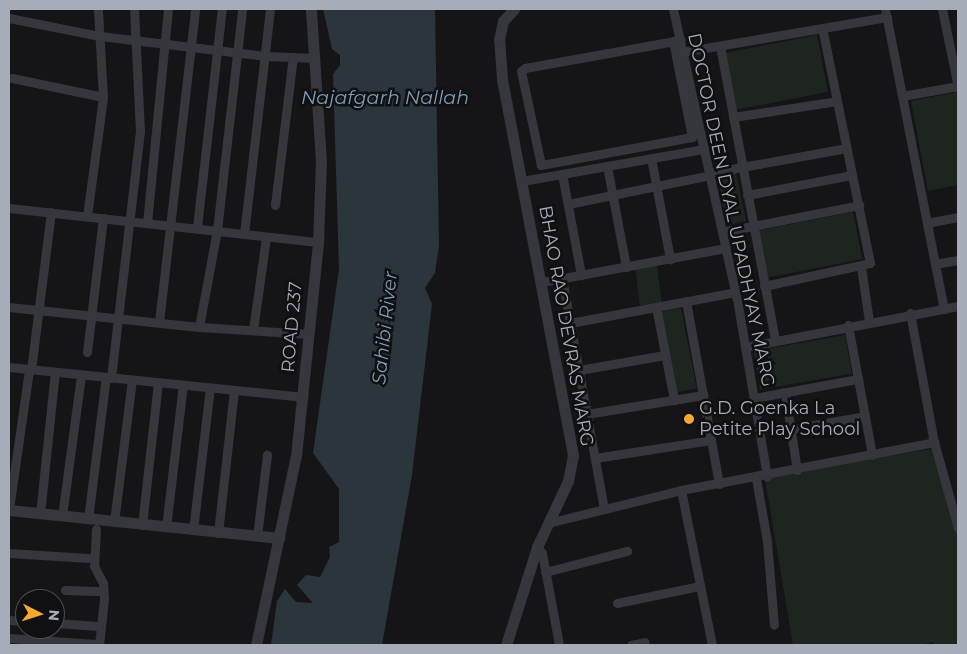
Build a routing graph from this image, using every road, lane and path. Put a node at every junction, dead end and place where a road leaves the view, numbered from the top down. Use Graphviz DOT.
graph roads {
  1 [pos="98,9"];
  2 [pos="134,9"];
  3 [pos="168,9"];
  4 [pos="195,9"];
  5 [pos="222,9"];
  6 [pos="242,9"];
  7 [pos="270,9"];
  8 [pos="311,9"];
  9 [pos="514,9"];
  10 [pos="673,9"];
  11 [pos="942,9"];
  12 [pos="886,13"];
  13 [pos="9,18"];
  14 [pos="822,28"];
  15 [pos="100,36"];
  16 [pos="136,40"];
  17 [pos="676,40"];
  18 [pos="164,44"];
  19 [pos="720,46"];
  20 [pos="191,47"];
  21 [pos="217,50"];
  22 [pos="238,52"];
  23 [pos="682,52"];
  24 [pos="265,56"];
  25 [pos="293,57"];
  26 [pos="315,58"];
  27 [pos="12,78"];
  28 [pos="958,87"];
  29 [pos="902,96"];
  30 [pos="103,97"];
  31 [pos="837,101"];
  32 [pos="733,117"];
  33 [pos="847,148"];
  34 [pos="704,149"];
  35 [pos="651,158"];
  36 [pos="607,166"];
  37 [pos="741,167"];
  38 [pos="562,174"];
  39 [pos="709,174"];
  40 [pos="852,175"];
  41 [pos="522,181"];
  42 [pos="656,186"];
  43 [pos="613,194"];
  44 [pos="747,196"];
  45 [pos="568,204"];
  46 [pos="275,205"];
  47 [pos="858,205"];
  48 [pos="9,208"];
  49 [pos="51,212"];
  50 [pos="86,216"];
  51 [pos="958,217"];
  52 [pos="103,218"];
  53 [pos="129,220"];
  54 [pos="147,222"];
  55 [pos="927,223"];
  56 [pos="170,225"];
  57 [pos="753,226"];
  58 [pos="197,228"];
  59 [pos="218,230"];
  60 [pos="722,232"];
  61 [pos="244,234"];
  62 [pos="266,237"];
  63 [pos="318,242"];
  64 [pos="726,248"];
  65 [pos="670,259"];
  66 [pos="958,260"];
  67 [pos="935,264"];
  68 [pos="626,267"];
  69 [pos="861,267"];
  70 [pos="581,275"];
  71 [pos="562,278"];
  72 [pos="542,282"];
  73 [pos="764,286"];
  74 [pos="736,292"];
  75 [pos="686,301"];
  76 [pos="958,306"];
  77 [pos="9,307"];
  78 [pos="656,307"];
  79 [pos="944,309"];
  80 [pos="38,310"];
  81 [pos="910,313"];
  82 [pos="91,315"];
  83 [pos="117,318"];
  84 [pos="869,321"];
  85 [pos="159,322"];
  86 [pos="570,324"];
  87 [pos="848,326"];
  88 [pos="199,327"];
  89 [pos="253,330"];
  90 [pos="308,334"];
  91 [pos="774,340"];
  92 [pos="745,346"];
  93 [pos="87,352"];
  94 [pos="665,355"];
  95 [pos="9,367"];
  96 [pos="30,370"];
  97 [pos="579,370"];
  98 [pos="55,372"];
  99 [pos="81,375"];
  100 [pos="109,378"];
  101 [pos="858,379"];
  102 [pos="132,380"];
  103 [pos="158,383"];
  104 [pos="183,385"];
  105 [pos="210,388"];
  106 [pos="234,390"];
  107 [pos="784,392"];
  108 [pos="703,395"];
  109 [pos="303,397"];
  110 [pos="754,398"];
  111 [pos="674,400"];
  112 [pos="586,414"];
  113 [pos="865,416"];
  114 [pos="790,428"];
  115 [pos="711,440"];
  116 [pos="934,442"];
  117 [pos="267,455"];
  118 [pos="872,455"];
  119 [pos="595,458"];
  120 [pos="797,470"];
  121 [pos="767,476"];
  122 [pos="756,478"];
  123 [pos="719,484"];
  124 [pos="681,490"];
  125 [pos="604,509"];
  126 [pos="9,510"];
  127 [pos="40,514"];
  128 [pos="62,516"];
  129 [pos="88,519"];
  130 [pos="114,522"];
  131 [pos="548,523"];
  132 [pos="142,524"];
  133 [pos="166,527"];
  134 [pos="958,528"];
  135 [pos="96,530"];
  136 [pos="193,530"];
  137 [pos="218,532"];
  138 [pos="257,536"];
  139 [pos="280,538"];
  140 [pos="537,547"];
  141 [pos="627,552"];
  142 [pos="9,553"];
  143 [pos="88,558"];
  144 [pos="545,572"];
  145 [pos="700,586"];
  146 [pos="66,590"];
  147 [pos="104,591"];
  148 [pos="617,603"];
  149 [pos="65,624"];
  150 [pos="774,625"];
  151 [pos="98,626"];
  152 [pos="9,638"];
  153 [pos="645,642"];
  154 [pos="98,644"];
  155 [pos="256,645"];
  156 [pos="506,645"];
  157 [pos="559,645"];
  158 [pos="631,645"];
  159 [pos="712,645"];
  1 -- 15 [label="street"];
  2 -- 16 [label="street"];
  3 -- 18 [label="street"];
  4 -- 20 [label="street"];
  5 -- 21 [label="street"];
  6 -- 22 [label="street"];
  7 -- 24 [label="street"];
  8 -- 26 [label="street, ROAD 237"];
  9 -- 41 [label="street, BHAO RAO DEVRAS MARG"];
  10 -- 17 [label="street, DOCTOR DEEN DYAL UPADHYAY MARG"];
  11 -- 28 [label="street"];
  12 -- 14 [label="street"];
  12 -- 29 [label="street"];
  13 -- 15 [label="street"];
  14 -- 19 [label="street"];
  14 -- 31 [label="street"];
  15 -- 16 [label="street"];
  15 -- 30 [label="street"];
  16 -- 18 [label="street"];
  16 -- 53 [label="street"];
  17 -- 17 [label="street"];
  17 -- 23 [label="street, DOCTOR DEEN DYAL UPADHYAY MARG"];
  18 -- 20 [label="street"];
  18 -- 54 [label="street"];
  19 -- 23 [label="street"];
  19 -- 32 [label="street"];
  20 -- 21 [label="street"];
  20 -- 56 [label="street"];
  21 -- 22 [label="street"];
  21 -- 58 [label="street"];
  22 -- 24 [label="street"];
  22 -- 59 [label="street"];
  23 -- 34 [label="street, DOCTOR DEEN DYAL UPADHYAY MARG"];
  24 -- 25 [label="street"];
  24 -- 61 [label="street"];
  25 -- 26 [label="street"];
  25 -- 46 [label="street"];
  26 -- 63 [label="street, ROAD 237"];
  27 -- 30 [label="street"];
  28 -- 29 [label="street"];
  29 -- 55 [label="street"];
  30 -- 50 [label="street"];
  31 -- 32 [label="street"];
  31 -- 33 [label="street"];
  32 -- 37 [label="street"];
  33 -- 37 [label="street"];
  33 -- 40 [label="street"];
  34 -- 35 [label="street"];
  34 -- 39 [label="street, DOCTOR DEEN DYAL UPADHYAY MARG"];
  35 -- 36 [label="street"];
  35 -- 42 [label="street"];
  36 -- 38 [label="street"];
  36 -- 43 [label="street"];
  37 -- 39 [label="street"];
  37 -- 44 [label="street"];
  38 -- 41 [label="street"];
  38 -- 45 [label="street"];
  39 -- 42 [label="street"];
  39 -- 60 [label="street, DOCTOR DEEN DYAL UPADHYAY MARG"];
  40 -- 44 [label="street"];
  40 -- 47 [label="street"];
  41 -- 72 [label="street, BHAO RAO DEVRAS MARG"];
  42 -- 43 [label="street"];
  42 -- 65 [label="street"];
  43 -- 45 [label="street"];
  43 -- 68 [label="street"];
  44 -- 57 [label="street"];
  45 -- 70 [label="street"];
  47 -- 57 [label="street"];
  47 -- 69 [label="street"];
  48 -- 49 [label="street"];
  49 -- 50 [label="street"];
  49 -- 80 [label="street"];
  50 -- 52 [label="street"];
  51 -- 55 [label="street"];
  52 -- 53 [label="street"];
  52 -- 82 [label="street"];
  53 -- 54 [label="street"];
  53 -- 83 [label="street"];
  54 -- 56 [label="street"];
  55 -- 67 [label="street"];
  56 -- 58 [label="street"];
  56 -- 85 [label="street"];
  57 -- 60 [label="street"];
  57 -- 73 [label="street"];
  58 -- 59 [label="street"];
  59 -- 61 [label="street"];
  59 -- 88 [label="street"];
  60 -- 64 [label="street, DOCTOR DEEN DYAL UPADHYAY MARG"];
  61 -- 62 [label="street"];
  62 -- 63 [label="street"];
  62 -- 89 [label="street"];
  63 -- 90 [label="street, ROAD 237"];
  64 -- 65 [label="street"];
  64 -- 74 [label="street, DOCTOR DEEN DYAL UPADHYAY MARG"];
  65 -- 68 [label="street"];
  66 -- 67 [label="street"];
  67 -- 79 [label="street"];
  68 -- 70 [label="street"];
  69 -- 73 [label="street"];
  69 -- 84 [label="street"];
  70 -- 71 [label="street"];
  71 -- 72 [label="street"];
  71 -- 86 [label="street"];
  72 -- 131 [label="street, BHAO RAO DEVRAS MARG"];
  73 -- 91 [label="street"];
  74 -- 75 [label="street"];
  74 -- 92 [label="street, DOCTOR DEEN DYAL UPADHYAY MARG"];
  75 -- 78 [label="street"];
  75 -- 108 [label="street"];
  76 -- 79 [label="street"];
  77 -- 80 [label="street"];
  78 -- 86 [label="street"];
  78 -- 94 [label="street"];
  79 -- 81 [label="street"];
  80 -- 82 [label="street"];
  80 -- 96 [label="street"];
  81 -- 84 [label="street"];
  81 -- 116 [label="street"];
  82 -- 83 [label="street"];
  82 -- 93 [label="street"];
  83 -- 85 [label="street"];
  83 -- 100 [label="street"];
  84 -- 87 [label="street"];
  85 -- 88 [label="street"];
  86 -- 97 [label="street"];
  87 -- 91 [label="street"];
  87 -- 101 [label="street"];
  88 -- 89 [label="street"];
  89 -- 90 [label="street"];
  90 -- 109 [label="street, ROAD 237"];
  91 -- 92 [label="street"];
  92 -- 110 [label="street, DOCTOR DEEN DYAL UPADHYAY MARG"];
  94 -- 97 [label="street"];
  94 -- 111 [label="street"];
  95 -- 96 [label="street"];
  96 -- 98 [label="street"];
  96 -- 126 [label="street"];
  97 -- 112 [label="street"];
  98 -- 99 [label="street"];
  98 -- 127 [label="street"];
  99 -- 100 [label="street"];
  99 -- 128 [label="street"];
  100 -- 102 [label="street"];
  100 -- 129 [label="street"];
  101 -- 107 [label="street"];
  101 -- 113 [label="street"];
  102 -- 103 [label="street"];
  102 -- 130 [label="street"];
  103 -- 104 [label="street"];
  103 -- 132 [label="street"];
  104 -- 105 [label="street"];
  104 -- 133 [label="street"];
  105 -- 106 [label="street"];
  105 -- 136 [label="street"];
  106 -- 109 [label="street"];
  106 -- 137 [label="street"];
  107 -- 110 [label="street"];
  107 -- 114 [label="street"];
  108 -- 111 [label="street"];
  108 -- 115 [label="street"];
  109 -- 139 [label="street, ROAD 237"];
  110 -- 121 [label="street, DOCTOR DEEN DYAL UPADHYAY MARG"];
  111 -- 112 [label="street"];
  112 -- 119 [label="street"];
  113 -- 114 [label="street"];
  113 -- 118 [label="street"];
  114 -- 120 [label="street"];
  115 -- 119 [label="street"];
  115 -- 123 [label="street"];
  116 -- 118 [label="street"];
  116 -- 134 [label="street"];
  117 -- 138 [label="street"];
  118 -- 120 [label="street"];
  119 -- 125 [label="street"];
  120 -- 121 [label="street"];
  121 -- 122 [label="street"];
  122 -- 123 [label="street"];
  122 -- 150 [label="street"];
  123 -- 124 [label="street"];
  124 -- 125 [label="street"];
  124 -- 145 [label="street"];
  125 -- 131 [label="street"];
  126 -- 127 [label="street"];
  127 -- 128 [label="street"];
  128 -- 129 [label="street"];
  129 -- 130 [label="street"];
  130 -- 132 [label="street"];
  131 -- 140 [label="street, BHAO RAO DEVRAS MARG"];
  132 -- 133 [label="street"];
  133 -- 136 [label="street"];
  135 -- 147 [label="street"];
  136 -- 137 [label="street"];
  137 -- 138 [label="street"];
  138 -- 139 [label="street"];
  139 -- 155 [label="street, ROAD 237"];
  140 -- 144 [label="street"];
  140 -- 156 [label="street, BHAO RAO DEVRAS MARG"];
  141 -- 144 [label="street"];
  142 -- 143 [label="street"];
  144 -- 157 [label="street"];
  145 -- 148 [label="street"];
  145 -- 159 [label="street"];
  146 -- 147 [label="street"];
  147 -- 154 [label="street"];
  149 -- 151 [label="street"];
  152 -- 154 [label="street"];
  153 -- 158 [label="street"];
}
